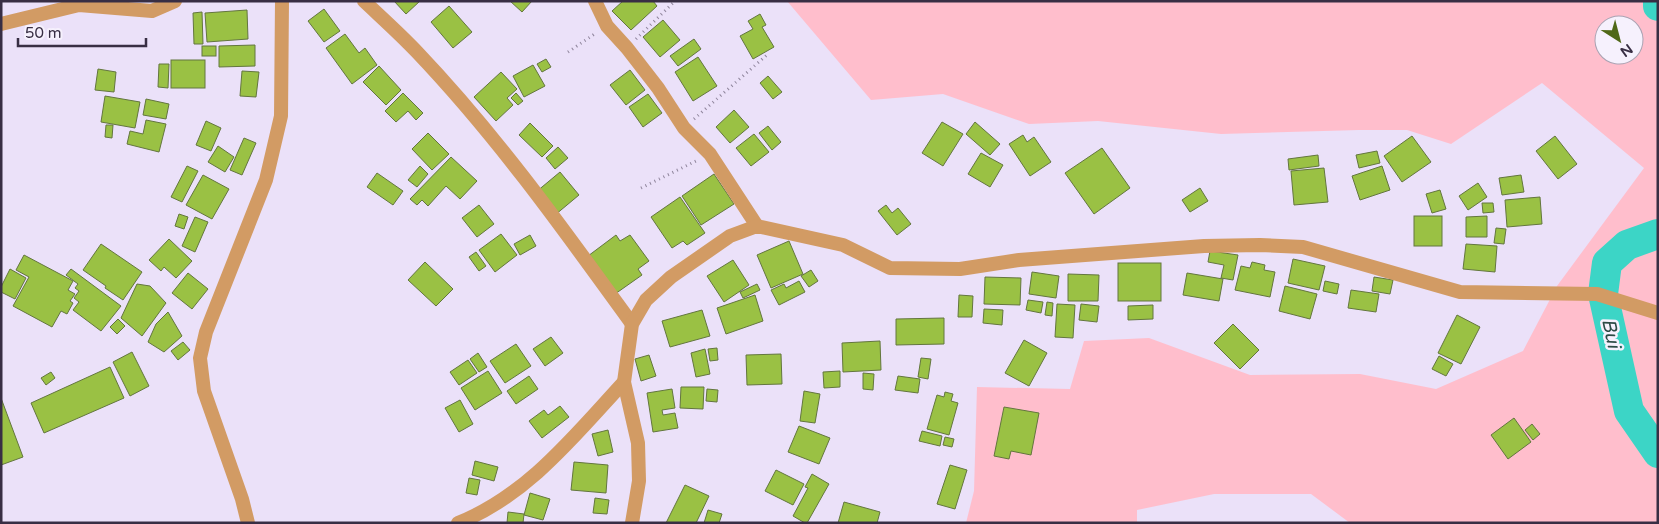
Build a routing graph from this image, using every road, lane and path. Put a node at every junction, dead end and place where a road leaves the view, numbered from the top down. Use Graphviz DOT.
graph roads {
  1 [pos="175,1"];
  2 [pos="282,1"];
  3 [pos="364,1"];
  4 [pos="595,1"];
  5 [pos="675,1"];
  6 [pos="1,24"];
  7 [pos="607,26"];
  8 [pos="627,48"];
  9 [pos="568,52"];
  10 [pos="768,54"];
  11 [pos="684,128"];
  12 [pos="710,154"];
  13 [pos="641,188"];
  14 [pos="757,226"];
  15 [pos="1658,313"];
  16 [pos="632,324"];
  17 [pos="624,382"];
  18 [pos="248,523"];
  19 [pos="458,523"];
  20 [pos="632,523"];
  1 -- 6 [label="street"];
  2 -- 18 [label="street"];
  3 -- 16 [label="street"];
  4 -- 7 [label="street"];
  5 -- 8 [label="path"];
  7 -- 8 [label="street"];
  7 -- 9 [label="path"];
  8 -- 11 [label="street"];
  10 -- 11 [label="path"];
  11 -- 12 [label="street"];
  12 -- 13 [label="path"];
  12 -- 14 [label="street"];
  14 -- 15 [label="street"];
  14 -- 16 [label="street"];
  16 -- 17 [label="street"];
  17 -- 19 [label="street"];
  17 -- 20 [label="street"];
}
